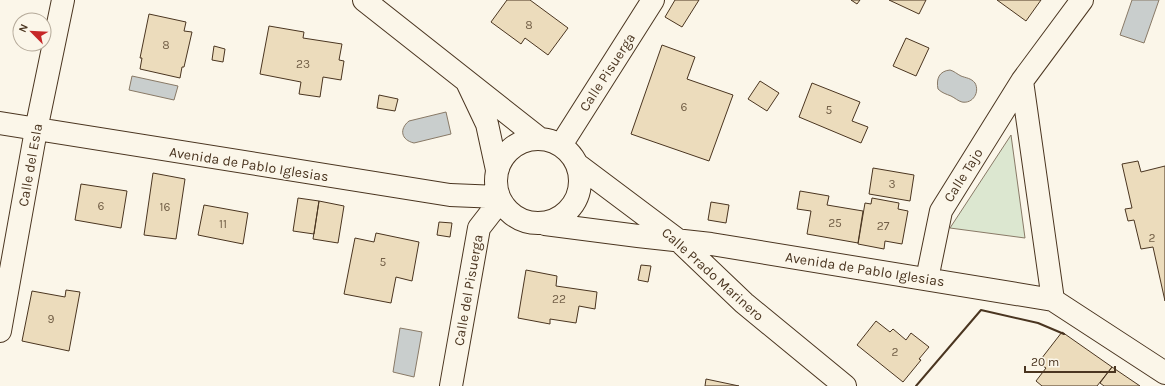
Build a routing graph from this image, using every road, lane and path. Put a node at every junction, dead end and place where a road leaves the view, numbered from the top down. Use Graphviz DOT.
graph roads {
  1 [pos="64,0"];
  2 [pos="364,0"];
  3 [pos="653,0"];
  4 [pos="1082,0"];
  5 [pos="466,80"];
  6 [pos="1022,81"];
  7 [pos="0,123"];
  8 [pos="36,130"];
  9 [pos="540,139"];
  10 [pos="560,145"];
  11 [pos="578,165"];
  12 [pos="498,170"];
  13 [pos="500,199"];
  14 [pos="545,224"];
  15 [pos="678,240"];
  16 [pos="927,279"];
  17 [pos="1053,300"];
  18 [pos="0,330"];
  19 [pos="1165,373"];
  20 [pos="451,386"];
  21 [pos="845,386"];
  1 -- 8 [label="street, Calle del Esla"];
  2 -- 5 [label="street"];
  3 -- 10 [label="street, Calle Pisuerga"];
  4 -- 6 [label="street, Calle Tajo"];
  5 -- 9 [label="street"];
  5 -- 12 [label="street"];
  6 -- 16 [label="street, Calle Tajo"];
  6 -- 17 [label="street"];
  7 -- 8 [label="street, Avenida de Pablo Iglesias"];
  8 -- 13 [label="street, Avenida de Pablo Iglesias"];
  8 -- 18 [label="street, Calle del Esla"];
  9 -- 10 [label="street"];
  9 -- 12 [label="street"];
  10 -- 11 [label="street"];
  11 -- 14 [label="street"];
  11 -- 15 [label="street, Calle Prado Marinero"];
  12 -- 13 [label="street"];
  13 -- 14 [label="street"];
  13 -- 20 [label="street, Calle del Pisuerga"];
  14 -- 15 [label="street, Avenida de Pablo Iglesias"];
  15 -- 16 [label="street, Avenida de Pablo Iglesias"];
  15 -- 21 [label="street, Calle Prado Marinero"];
  16 -- 17 [label="street, Avenida de Pablo Iglesias"];
  17 -- 19 [label="street, Avenida de Pablo Iglesias"];
}
